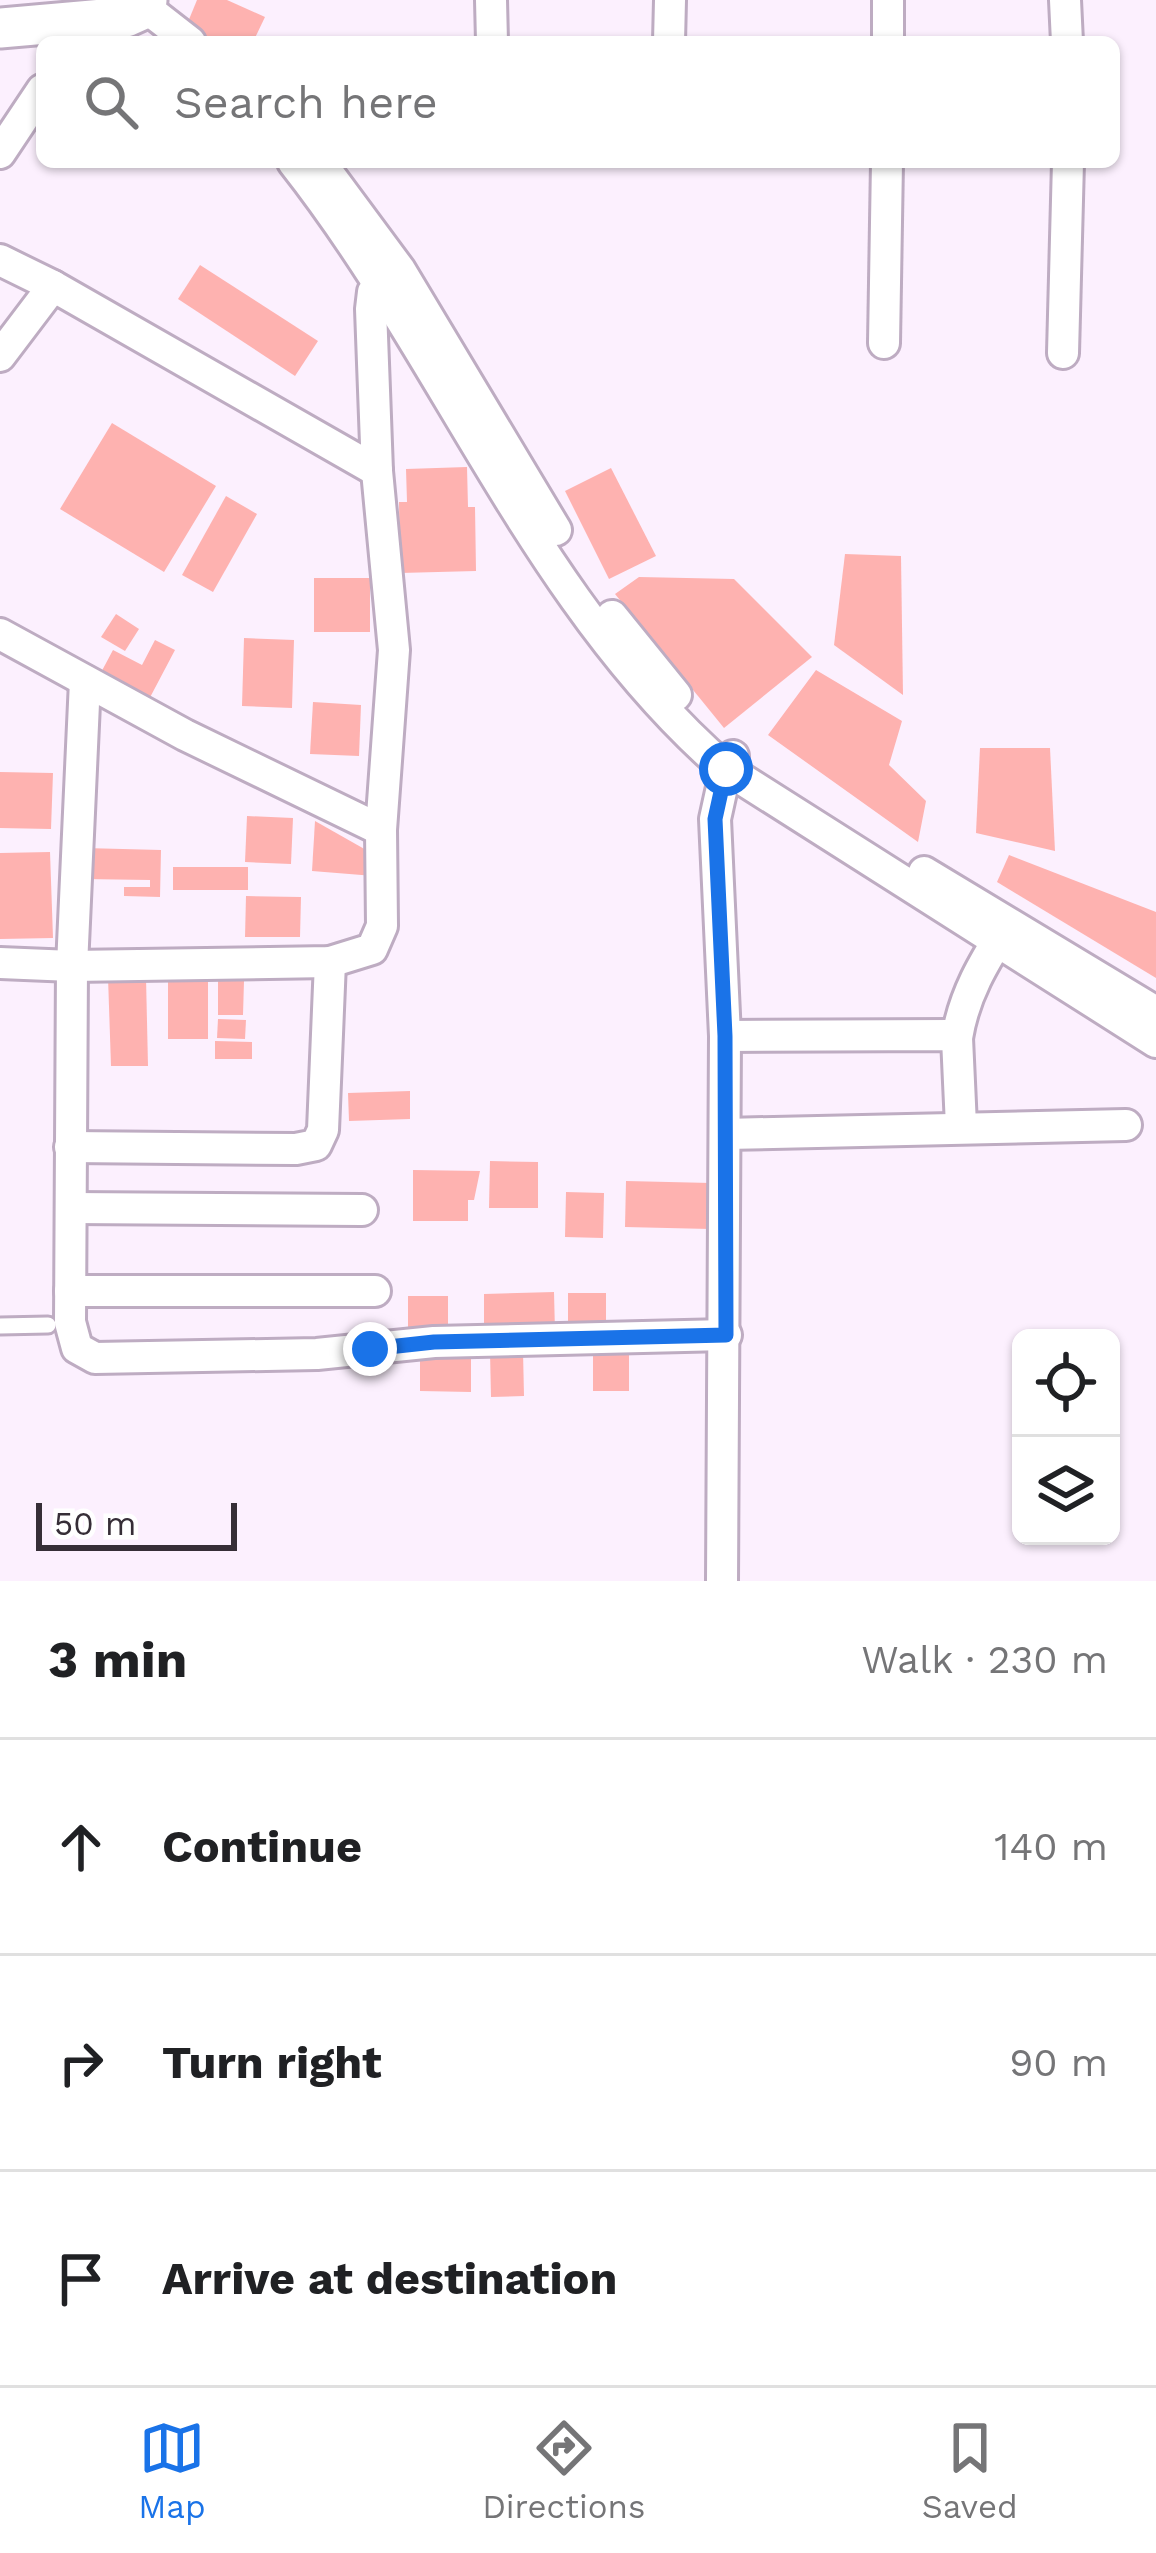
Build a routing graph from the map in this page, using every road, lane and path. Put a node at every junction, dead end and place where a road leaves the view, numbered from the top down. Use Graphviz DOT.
graph roads {
  1 [pos="18,0"];
  2 [pos="491,0"];
  3 [pos="670,0"];
  4 [pos="888,0"];
  5 [pos="1065,0"];
  6 [pos="0,1"];
  7 [pos="123,16"];
  8 [pos="0,28"];
  9 [pos="175,36"];
  10 [pos="492,36"];
  11 [pos="669,36"];
  12 [pos="889,36"];
  13 [pos="1066,36"];
  14 [pos="36,99"];
  15 [pos="0,153"];
  16 [pos="298,168"];
  17 [pos="324,168"];
  18 [pos="887,168"];
  19 [pos="1068,168"];
  20 [pos="0,260"];
  21 [pos="389,277"];
  22 [pos="53,286"];
  23 [pos="884,343"];
  24 [pos="1063,353"];
  25 [pos="0,356"];
  26 [pos="377,471"];
  27 [pos="2,640"];
  28 [pos="85,681"];
  29 [pos="731,760"];
  30 [pos="381,830"];
  31 [pos="1003,932"];
  32 [pos="330,962"];
  33 [pos="0,963"];
  34 [pos="72,966"];
  35 [pos="1156,1012"];
  36 [pos="725,1036"];
  37 [pos="957,1038"];
  38 [pos="1156,1042"];
  39 [pos="1126,1125"];
  40 [pos="961,1126"];
  41 [pos="725,1133"];
  42 [pos="70,1147"];
  43 [pos="71,1208"];
  44 [pos="362,1210"];
  45 [pos="375,1291"];
  46 [pos="70,1292"];
  47 [pos="48,1325"];
  48 [pos="0,1326"];
  49 [pos="726,1335"];
  50 [pos="722,1581"];
  1 -- 6 [label="street"];
  2 -- 10 [label="street"];
  3 -- 11 [label="street"];
  4 -- 12 [label="street"];
  5 -- 13 [label="street"];
  7 -- 8 [label="street"];
  7 -- 9 [label="street"];
  14 -- 15 [label="street"];
  16 -- 21 [label="street"];
  17 -- 21 [label="street"];
  18 -- 23 [label="street"];
  19 -- 24 [label="street"];
  20 -- 22 [label="street"];
  21 -- 26 [label="street"];
  21 -- 29 [label="street"];
  22 -- 25 [label="street"];
  22 -- 26 [label="street"];
  26 -- 30 [label="street"];
  27 -- 28 [label="street"];
  28 -- 30 [label="street"];
  28 -- 34 [label="street"];
  29 -- 31 [label="street"];
  29 -- 36 [label="street"];
  30 -- 32 [label="street"];
  31 -- 35 [label="street"];
  31 -- 37 [label="street"];
  31 -- 38 [label="street"];
  32 -- 34 [label="street"];
  32 -- 42 [label="street"];
  33 -- 34 [label="street"];
  34 -- 42 [label="street"];
  36 -- 37 [label="street"];
  36 -- 41 [label="street"];
  37 -- 40 [label="street"];
  39 -- 40 [label="street"];
  40 -- 41 [label="street"];
  41 -- 49 [label="street"];
  42 -- 43 [label="street"];
  43 -- 44 [label="street"];
  43 -- 46 [label="street"];
  45 -- 46 [label="street"];
  46 -- 49 [label="street"];
  47 -- 48 [label="lane"];
  49 -- 50 [label="street"];
}
